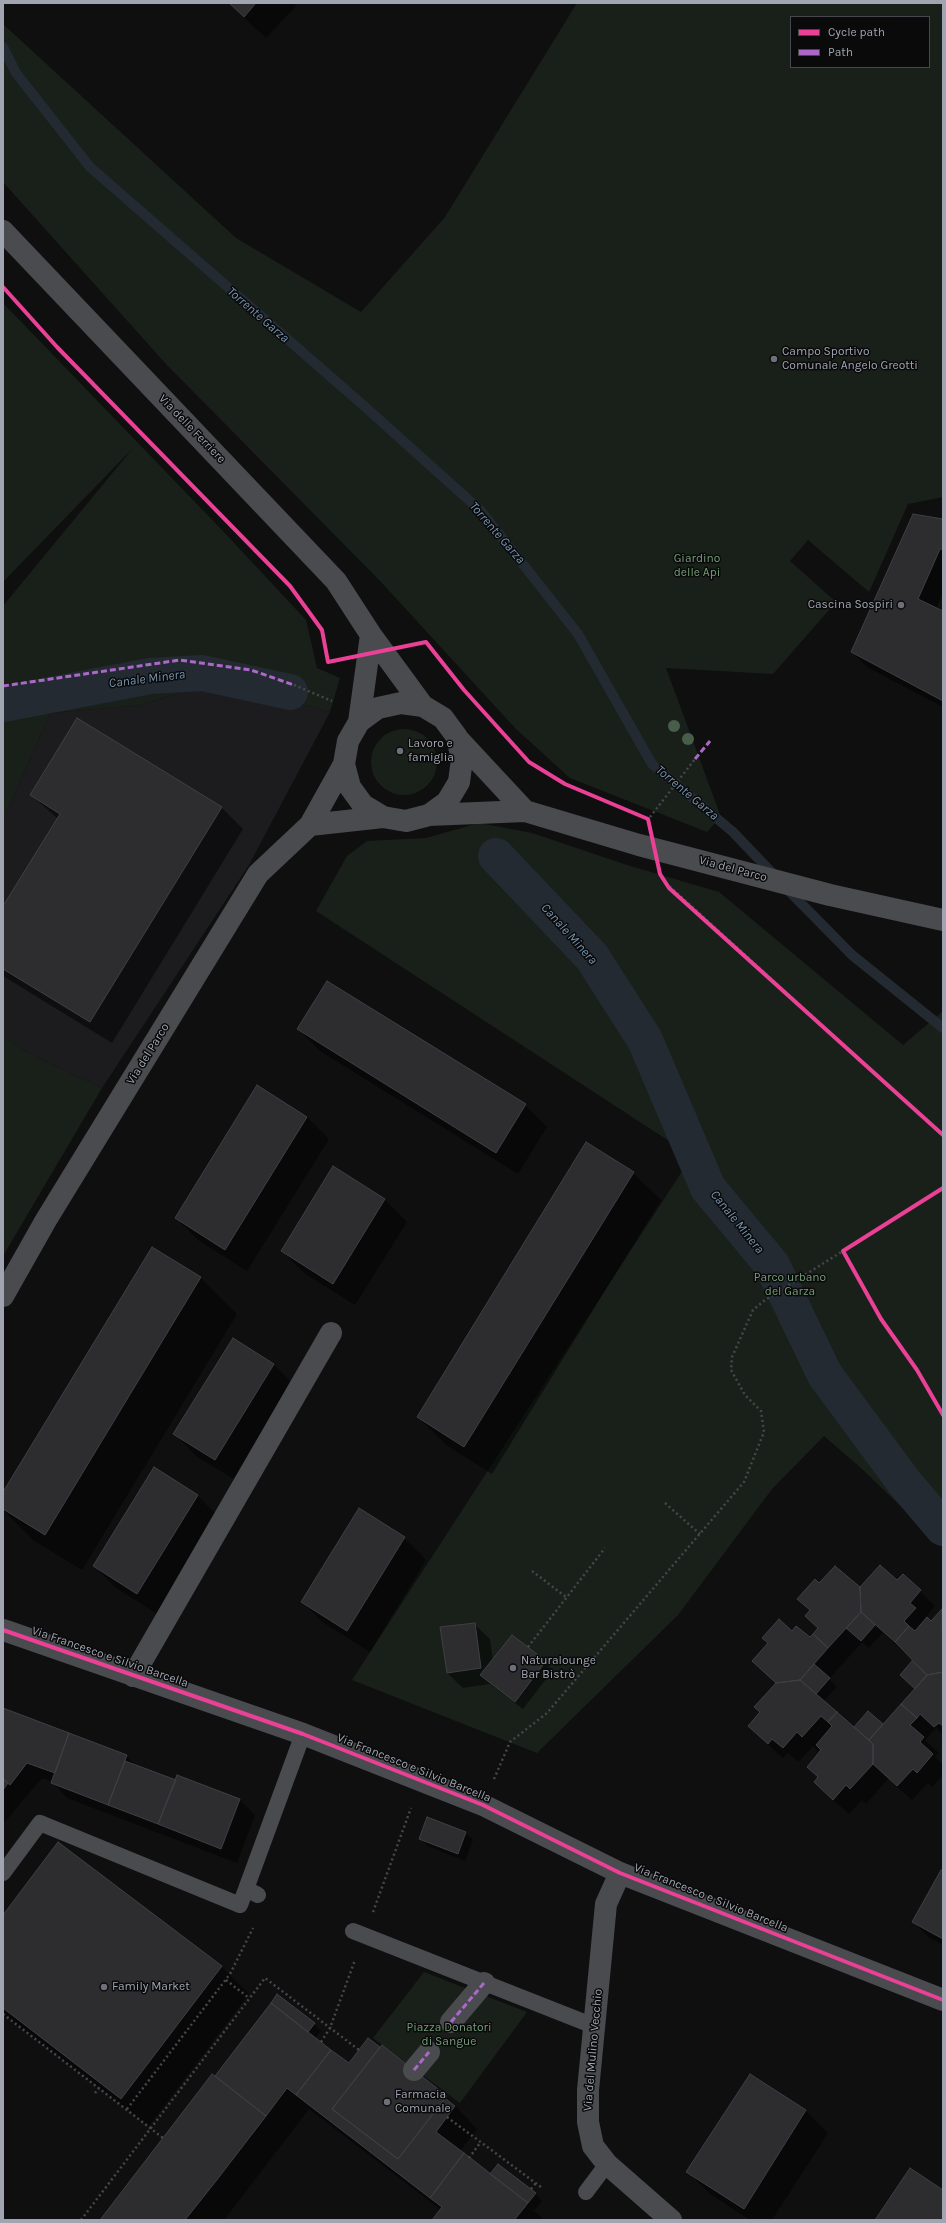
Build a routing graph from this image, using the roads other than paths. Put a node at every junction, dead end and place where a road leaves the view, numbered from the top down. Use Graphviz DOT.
graph roads {
  1 [pos="3,230"];
  2 [pos="371,635"];
  3 [pos="423,706"];
  4 [pos="359,722"];
  5 [pos="457,737"];
  6 [pos="344,764"];
  7 [pos="525,811"];
  8 [pos="428,815"];
  9 [pos="383,818"];
  10 [pos="310,825"];
  11 [pos="943,920"];
  12 [pos="3,1296"];
  13 [pos="331,1333"];
  14 [pos="3,1630"];
  15 [pos="133,1676"];
  16 [pos="303,1734"];
  17 [pos="3,1873"];
  18 [pos="620,1873"];
  19 [pos="353,1931"];
  20 [pos="484,1983"];
  21 [pos="943,2000"];
  22 [pos="451,2022"];
  23 [pos="594,2026"];
  24 [pos="429,2052"];
  25 [pos="414,2070"];
  26 [pos="607,2164"];
  27 [pos="586,2192"];
  28 [pos="671,2220"];
  1 -- 2 [label="street, Via delle Ferriere"];
  2 -- 3 [label="street, Via delle Ferriere"];
  2 -- 4 [label="street"];
  3 -- 4 [label="street, Via del Parco"];
  3 -- 5 [label="street, Via del Parco"];
  4 -- 6 [label="street, Via del Parco"];
  5 -- 7 [label="street, Via del Parco"];
  5 -- 8 [label="street, Via del Parco"];
  6 -- 9 [label="street, Via del Parco"];
  6 -- 10 [label="street, Via del Parco"];
  7 -- 8 [label="street, Via del Parco"];
  7 -- 11 [label="street, Via del Parco"];
  8 -- 9 [label="street, Via del Parco"];
  9 -- 10 [label="street, Via del Parco"];
  10 -- 12 [label="street, Via del Parco"];
  13 -- 15 [label="street"];
  14 -- 15 [label="street, Via Francesco e Silvio Barcella"];
  15 -- 16 [label="street, Via Francesco e Silvio Barcella"];
  16 -- 17 [label="lane"];
  16 -- 18 [label="street, Via Francesco e Silvio Barcella"];
  18 -- 21 [label="street, Via Francesco e Silvio Barcella"];
  18 -- 23 [label="street, Via del Mulino Vecchio"];
  19 -- 20 [label="lane"];
  20 -- 22 [label="street"];
  20 -- 23 [label="lane"];
  23 -- 26 [label="street, Via del Mulino Vecchio"];
  24 -- 25 [label="street"];
  26 -- 27 [label="lane"];
  26 -- 28 [label="street, Via del Mulino Vecchio"];
}
